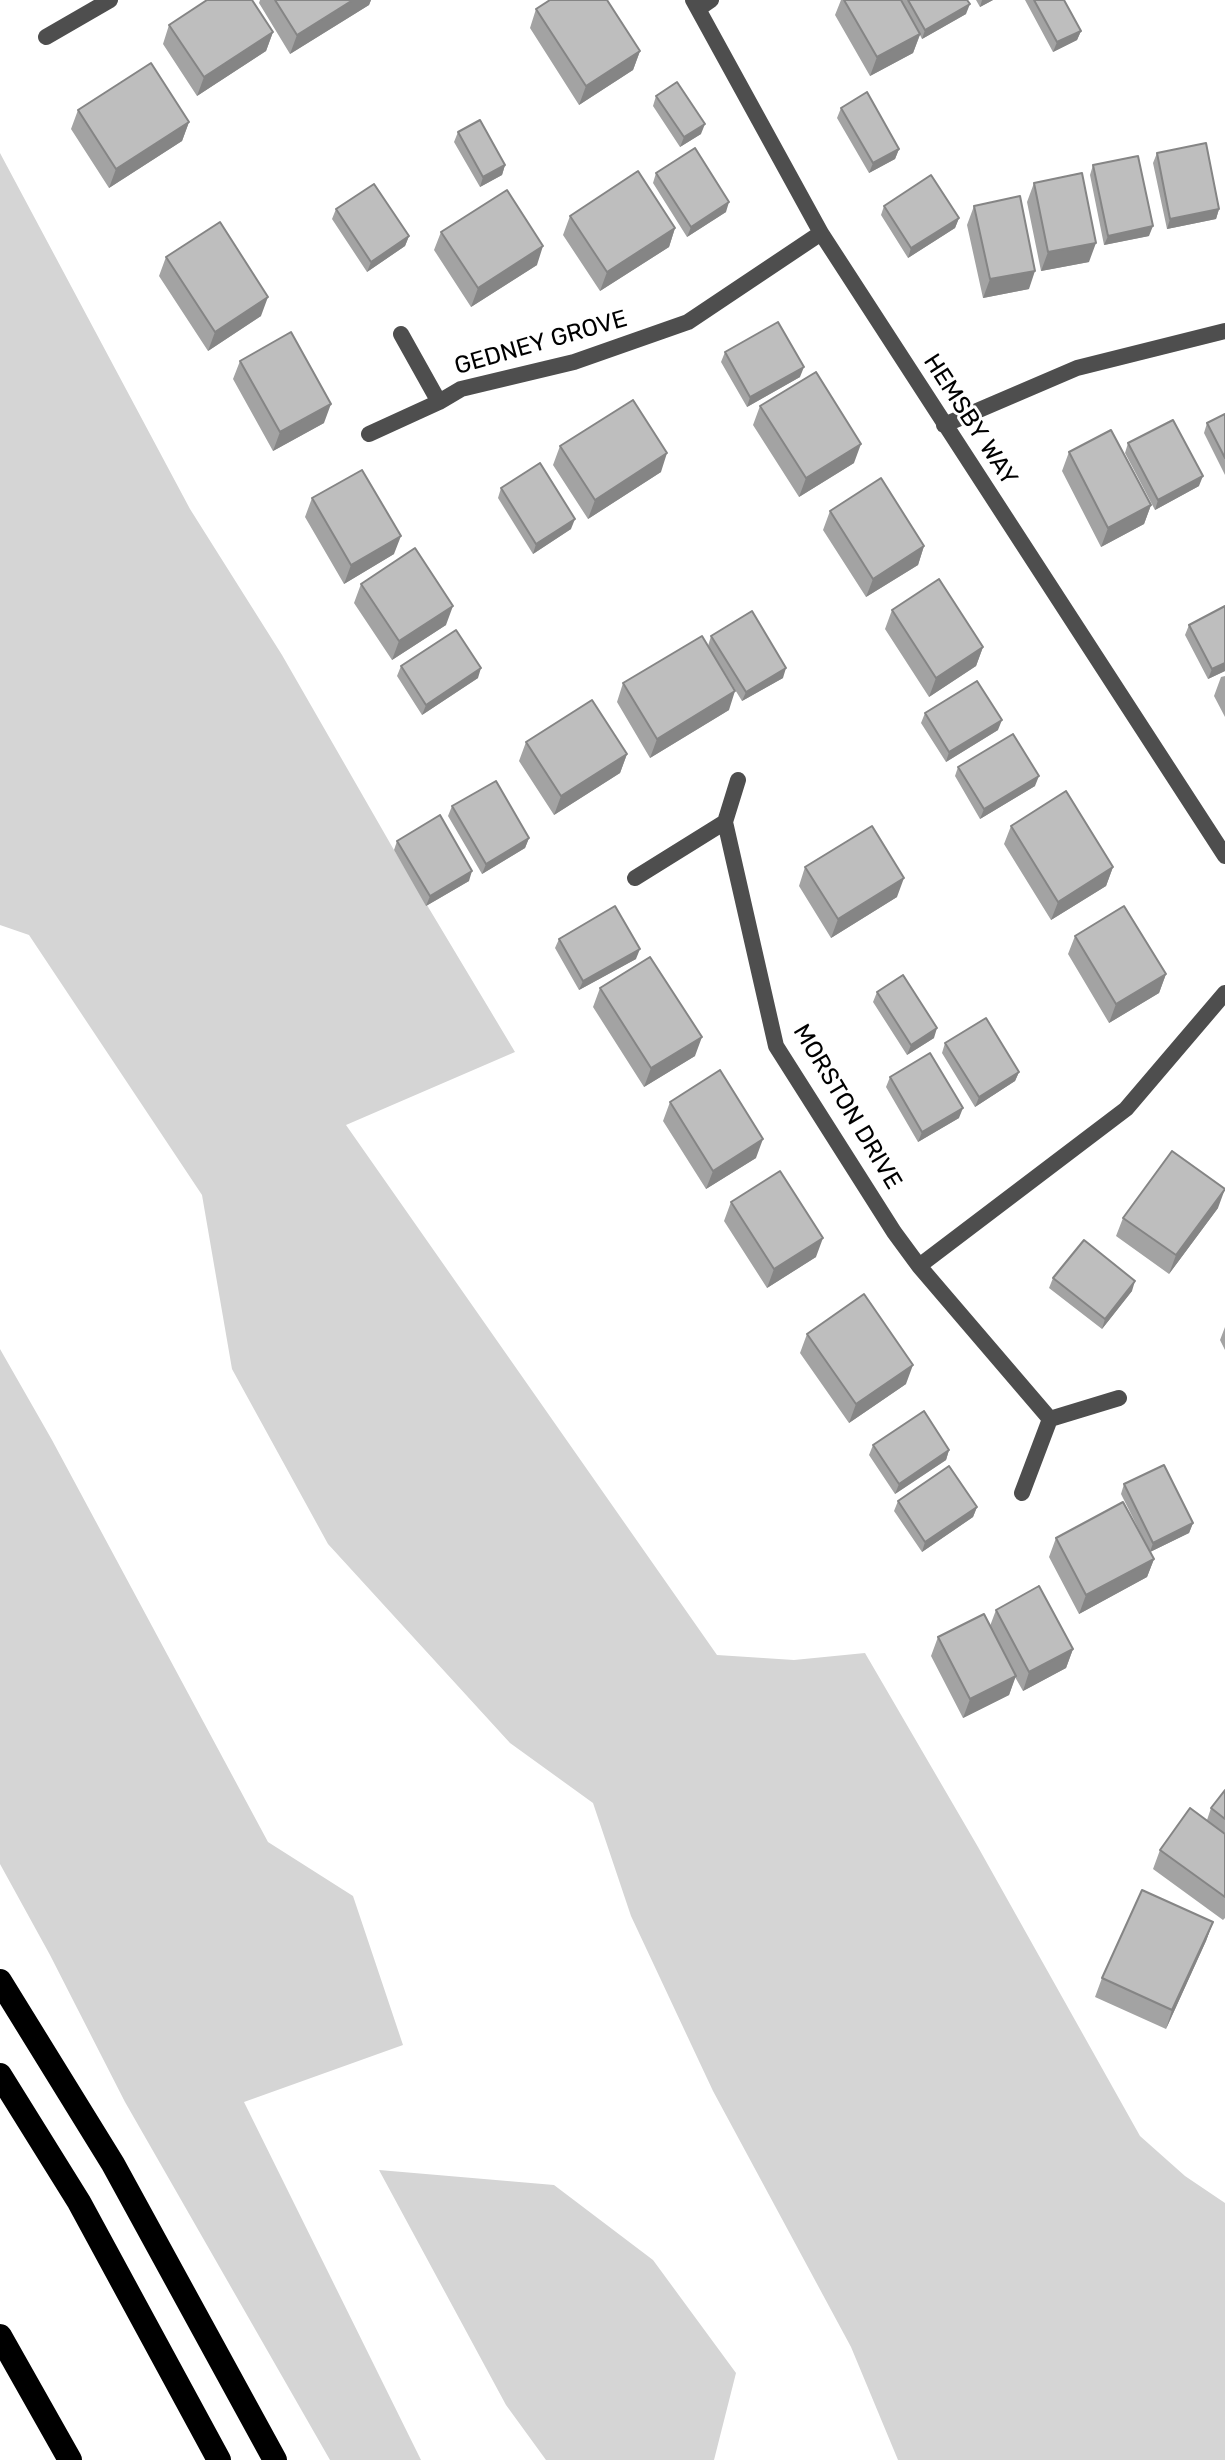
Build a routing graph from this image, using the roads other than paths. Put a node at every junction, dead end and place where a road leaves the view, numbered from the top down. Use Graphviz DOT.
graph roads {
  1 [pos="110,0"];
  2 [pos="700,3"];
  3 [pos="46,37"];
  4 [pos="821,233"];
  5 [pos="1225,331"];
  6 [pos="401,334"];
  7 [pos="439,402"];
  8 [pos="944,425"];
  9 [pos="369,434"];
  10 [pos="738,780"];
  11 [pos="725,822"];
  12 [pos="1225,856"];
  13 [pos="635,878"];
  14 [pos="1225,993"];
  15 [pos="919,1266"];
  16 [pos="1119,1398"];
  17 [pos="1050,1419"];
  18 [pos="1022,1493"];
  19 [pos="0,1981"];
  20 [pos="0,2075"];
  21 [pos="0,2336"];
  22 [pos="68,2457"];
  23 [pos="219,2460"];
  24 [pos="275,2460"];
  1 -- 3 [label="street"];
  2 -- 4 [label="street, HEMSBY WAY"];
  4 -- 7 [label="street, GEDNEY GROVE"];
  4 -- 8 [label="street, HEMSBY WAY"];
  5 -- 8 [label="street"];
  6 -- 7 [label="street, GEDNEY GROVE"];
  7 -- 9 [label="street, GEDNEY GROVE"];
  8 -- 12 [label="street, HEMSBY WAY"];
  10 -- 11 [label="street"];
  11 -- 13 [label="street"];
  11 -- 15 [label="street, MORSTON DRIVE"];
  14 -- 15 [label="street"];
  15 -- 17 [label="street, MORSTON DRIVE"];
  16 -- 17 [label="street"];
  17 -- 18 [label="street"];
  19 -- 24 [label="highway"];
  20 -- 23 [label="highway"];
  21 -- 22 [label="highway"];
}
